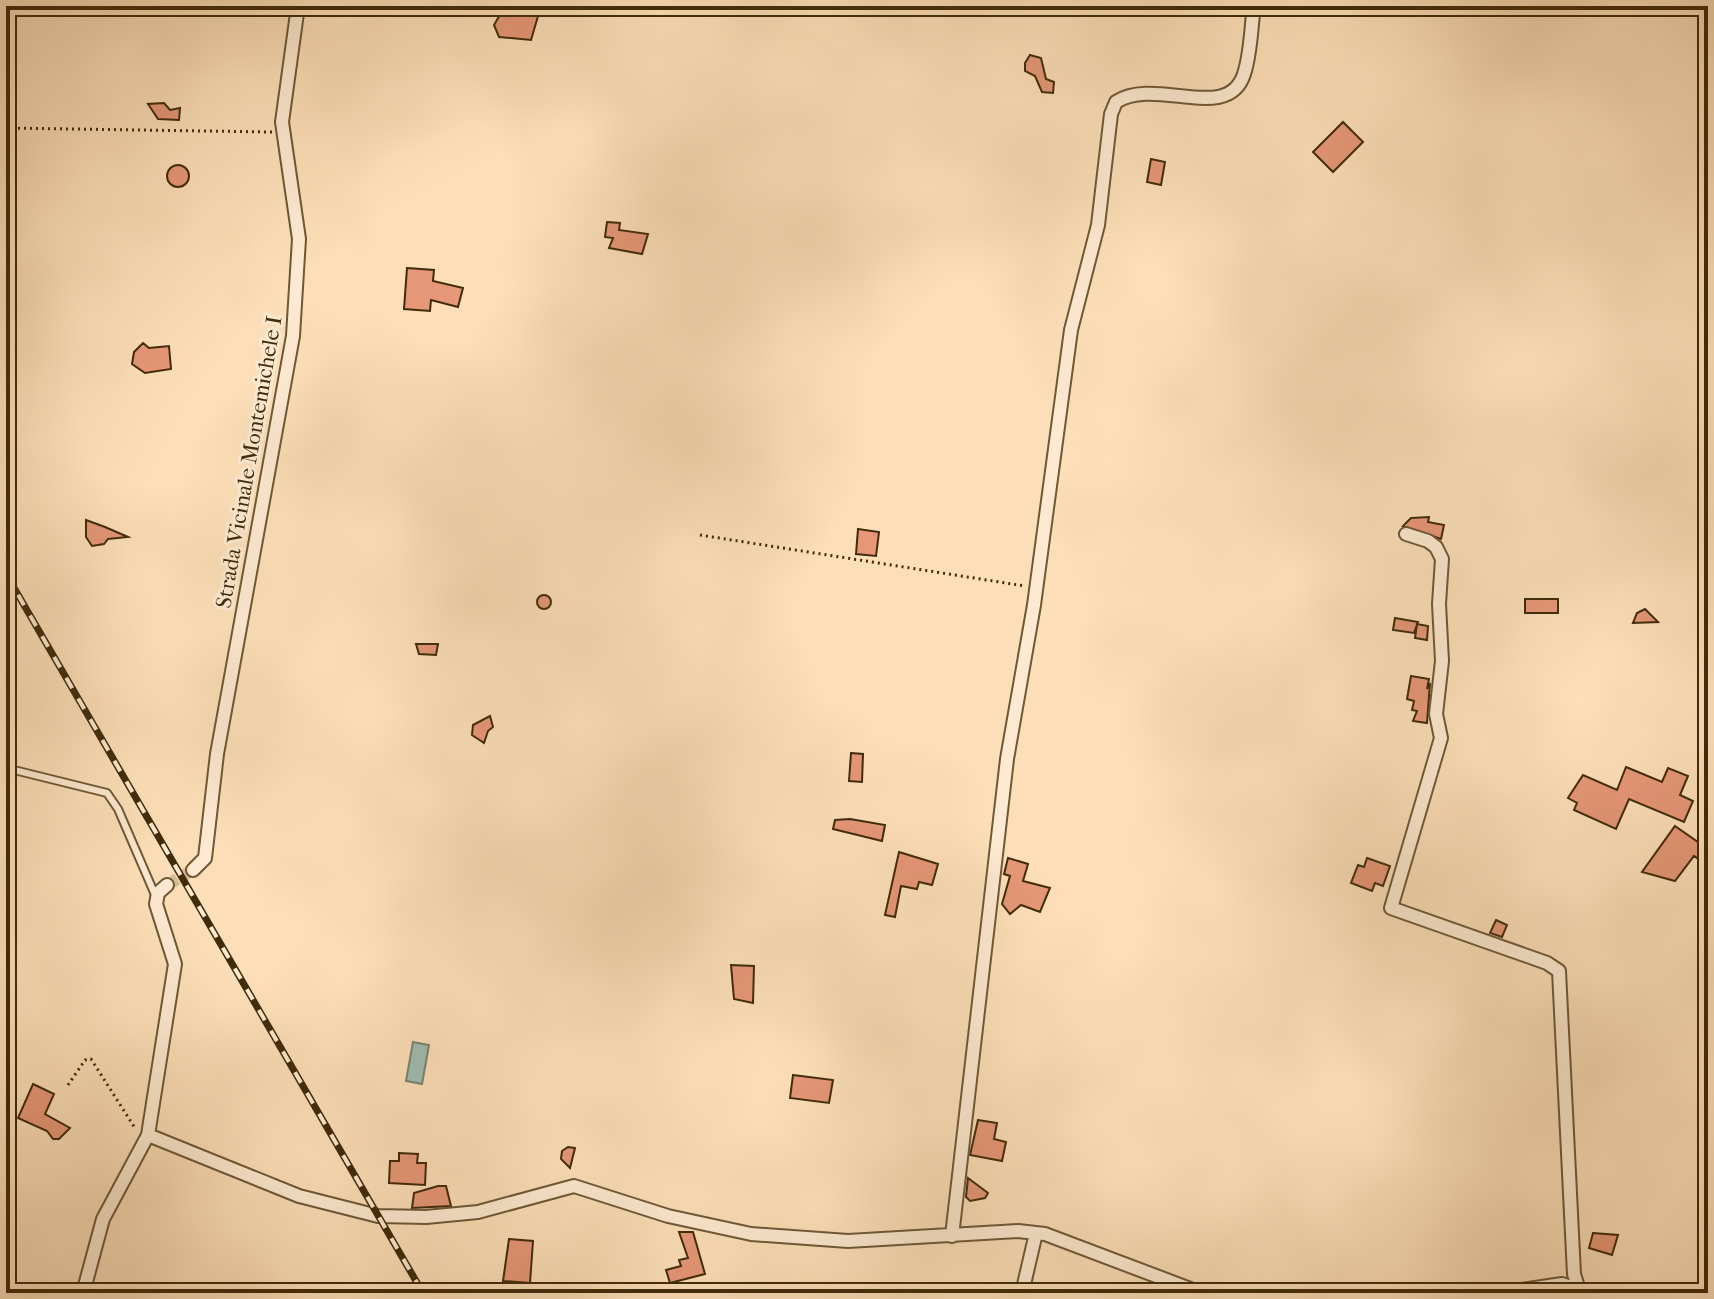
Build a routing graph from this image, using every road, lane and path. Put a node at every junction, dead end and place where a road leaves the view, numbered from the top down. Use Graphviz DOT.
graph roads {
  1 [pos="298,6"];
  2 [pos="1254,6"];
  3 [pos="6,128"];
  4 [pos="284,132"];
  5 [pos="1406,534"];
  6 [pos="700,535"];
  7 [pos="1036,588"];
  8 [pos="6,768"];
  9 [pos="193,870"];
  10 [pos="167,885"];
  11 [pos="156,897"];
  12 [pos="68,1085"];
  13 [pos="147,1137"];
  14 [pos="1036,1233"];
  15 [pos="952,1236"];
  16 [pos="1584,1290"];
  17 [pos="83,1293"];
  18 [pos="1022,1293"];
  19 [pos="1201,1293"];
  20 [pos="1500,1293"];
  1 -- 4 [label="street, Strada Vicinale Montemichele I"];
  2 -- 7 [label="street"];
  3 -- 4 [label="path"];
  4 -- 9 [label="street, Strada Vicinale Montemichele I"];
  5 -- 16 [label="street"];
  6 -- 7 [label="path"];
  7 -- 15 [label="street"];
  8 -- 11 [label="lane"];
  10 -- 11 [label="street"];
  11 -- 13 [label="street"];
  12 -- 13 [label="path"];
  13 -- 15 [label="street"];
  13 -- 17 [label="street"];
  14 -- 15 [label="street"];
  14 -- 18 [label="street"];
  14 -- 19 [label="street"];
  16 -- 20 [label="street"];
}
